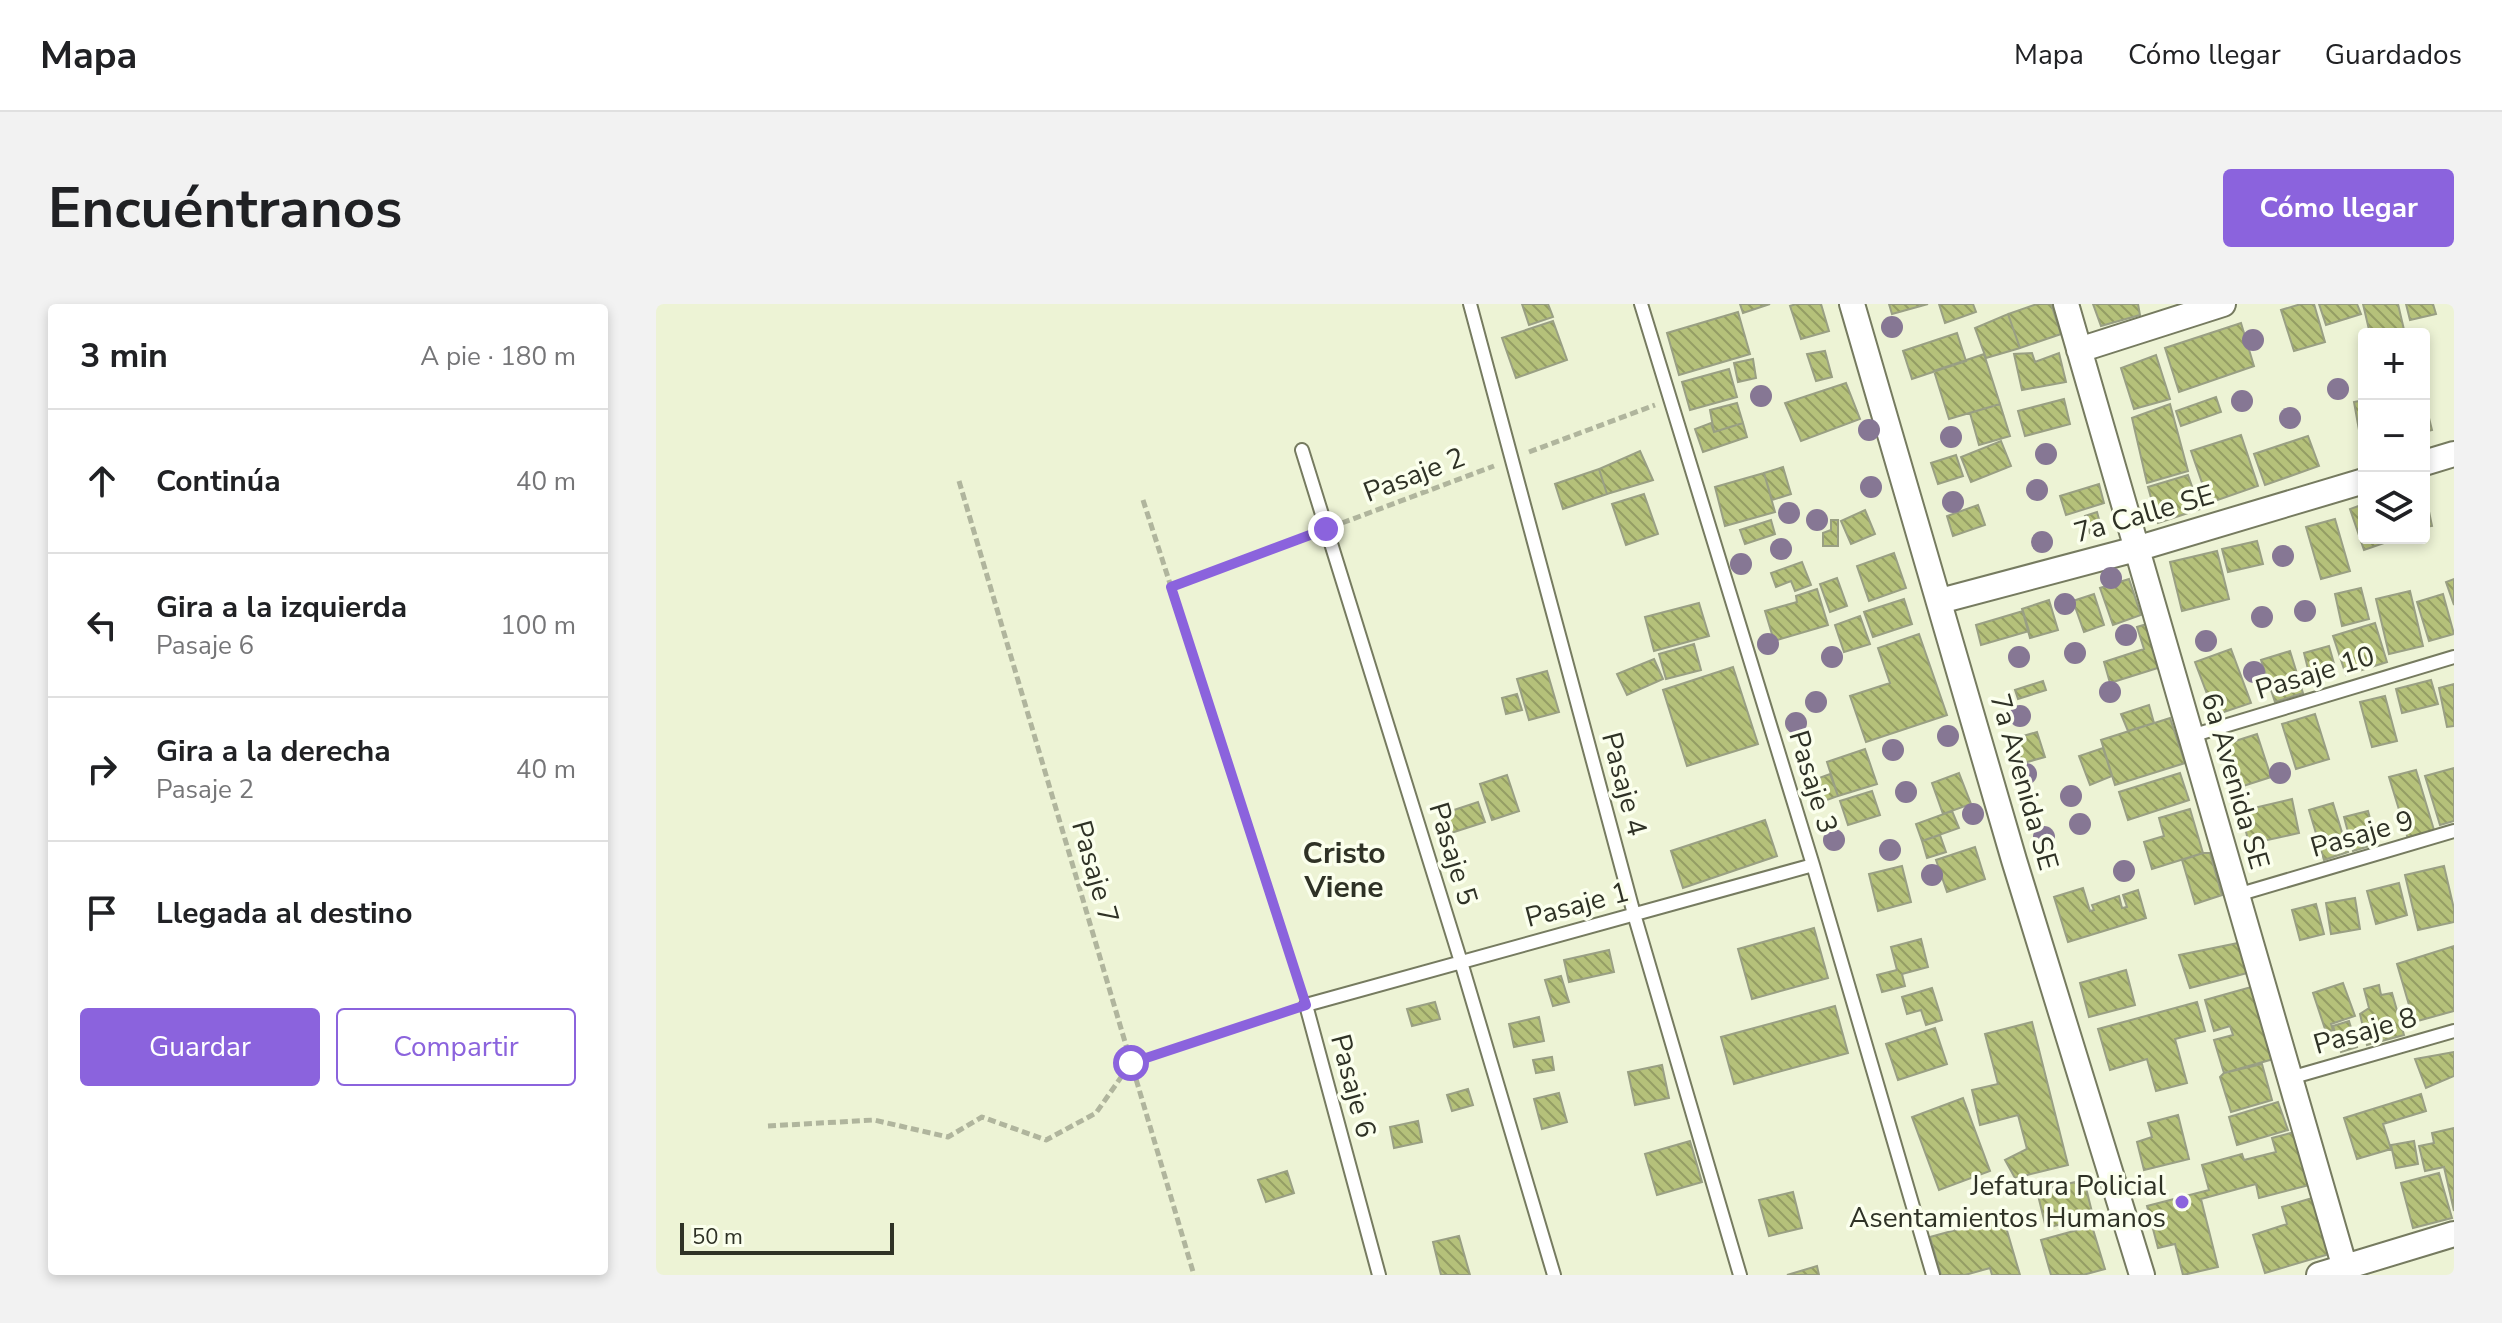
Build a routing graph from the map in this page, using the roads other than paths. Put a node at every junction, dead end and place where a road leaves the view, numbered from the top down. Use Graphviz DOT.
graph roads {
  1 [pos="1470,304"];
  2 [pos="1641,304"];
  3 [pos="1852,304"];
  4 [pos="2066,304"];
  5 [pos="2223,304"];
  6 [pos="2079,350"];
  7 [pos="1302,450"];
  8 [pos="2454,454"];
  9 [pos="2430,461"];
  10 [pos="2358,483"];
  11 [pos="2136,549"];
  12 [pos="1940,601"];
  13 [pos="2454,657"];
  14 [pos="2191,736"];
  15 [pos="2454,831"];
  16 [pos="1813,865"];
  17 [pos="2237,895"];
  18 [pos="1634,914"];
  19 [pos="1461,962"];
  20 [pos="1306,1005"];
  21 [pos="2454,1031"];
  22 [pos="2290,1078"];
  23 [pos="2454,1234"];
  24 [pos="2346,1271"];
  25 [pos="1379,1275"];
  26 [pos="1554,1275"];
  27 [pos="1740,1275"];
  28 [pos="1933,1275"];
  29 [pos="2142,1275"];
  30 [pos="2319,1275"];
  1 -- 18 [label="lane, Pasaje 4"];
  2 -- 16 [label="lane, Pasaje 3"];
  3 -- 12 [label="street, 7a Avenida SE"];
  4 -- 6 [label="street, 6a Avenida SE"];
  5 -- 6 [label="street"];
  6 -- 11 [label="street, 6a Avenida SE"];
  7 -- 19 [label="lane, Pasaje 5"];
  8 -- 9 [label="street"];
  10 -- 11 [label="street, 7a Calle SE"];
  11 -- 12 [label="street, 7a Calle SE"];
  11 -- 14 [label="street, 6a Avenida SE"];
  12 -- 29 [label="street, 7a Avenida SE"];
  13 -- 14 [label="lane, Pasaje 10"];
  14 -- 17 [label="street, 6a Avenida SE"];
  15 -- 17 [label="lane, Pasaje 9"];
  16 -- 18 [label="lane, Pasaje 1"];
  16 -- 28 [label="lane, Pasaje 3"];
  17 -- 22 [label="street, 6a Avenida SE"];
  18 -- 19 [label="lane, Pasaje 1"];
  18 -- 27 [label="lane, Pasaje 4"];
  19 -- 20 [label="lane, Pasaje 1"];
  19 -- 26 [label="lane, Pasaje 5"];
  20 -- 25 [label="lane, Pasaje 6"];
  21 -- 22 [label="lane, Pasaje 8"];
  22 -- 24 [label="street, 6a Avenida SE"];
  23 -- 24 [label="street"];
  24 -- 30 [label="street"];
}
